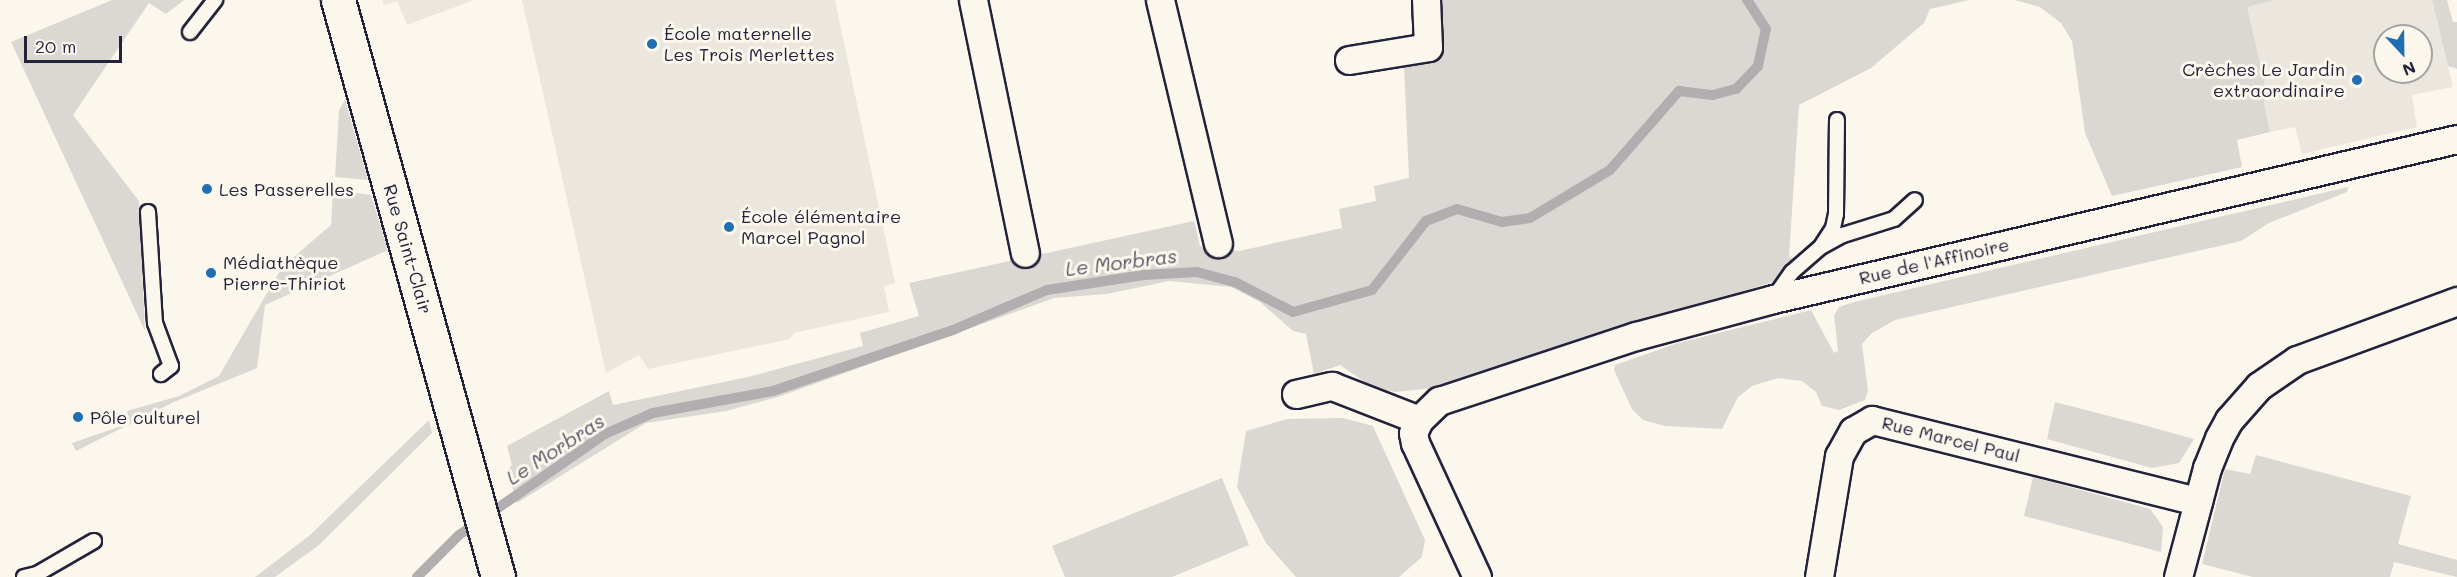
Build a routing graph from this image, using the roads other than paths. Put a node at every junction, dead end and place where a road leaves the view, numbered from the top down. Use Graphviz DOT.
graph roads {
  1 [pos="215,0"];
  2 [pos="338,0"];
  3 [pos="973,0"];
  4 [pos="1160,0"];
  5 [pos="1426,0"];
  6 [pos="190,32"];
  7 [pos="1349,60"];
  8 [pos="1837,120"];
  9 [pos="2457,140"];
  10 [pos="1915,200"];
  11 [pos="148,212"];
  12 [pos="1218,243"];
  13 [pos="1821,247"];
  14 [pos="1025,253"];
  15 [pos="1773,298"];
  16 [pos="2457,302"];
  17 [pos="162,374"];
  18 [pos="1296,394"];
  19 [pos="1420,417"];
  20 [pos="2198,501"];
  21 [pos="94,541"];
  22 [pos="24,577"];
  23 [pos="498,577"];
  24 [pos="1477,577"];
  25 [pos="1819,577"];
  26 [pos="2178,577"];
  1 -- 6 [label="lane"];
  2 -- 23 [label="street, Rue Saint-Clair"];
  3 -- 14 [label="street"];
  4 -- 12 [label="street"];
  5 -- 7 [label="street"];
  8 -- 13 [label="lane"];
  9 -- 15 [label="street, Rue de l'Affinoire"];
  10 -- 13 [label="lane"];
  11 -- 17 [label="lane"];
  13 -- 15 [label="lane"];
  15 -- 19 [label="street, Rue de l'Affinoire"];
  16 -- 20 [label="street"];
  18 -- 19 [label="street"];
  19 -- 24 [label="street"];
  20 -- 25 [label="street, Rue Marcel Paul"];
  20 -- 26 [label="street"];
  21 -- 22 [label="lane"];
}
